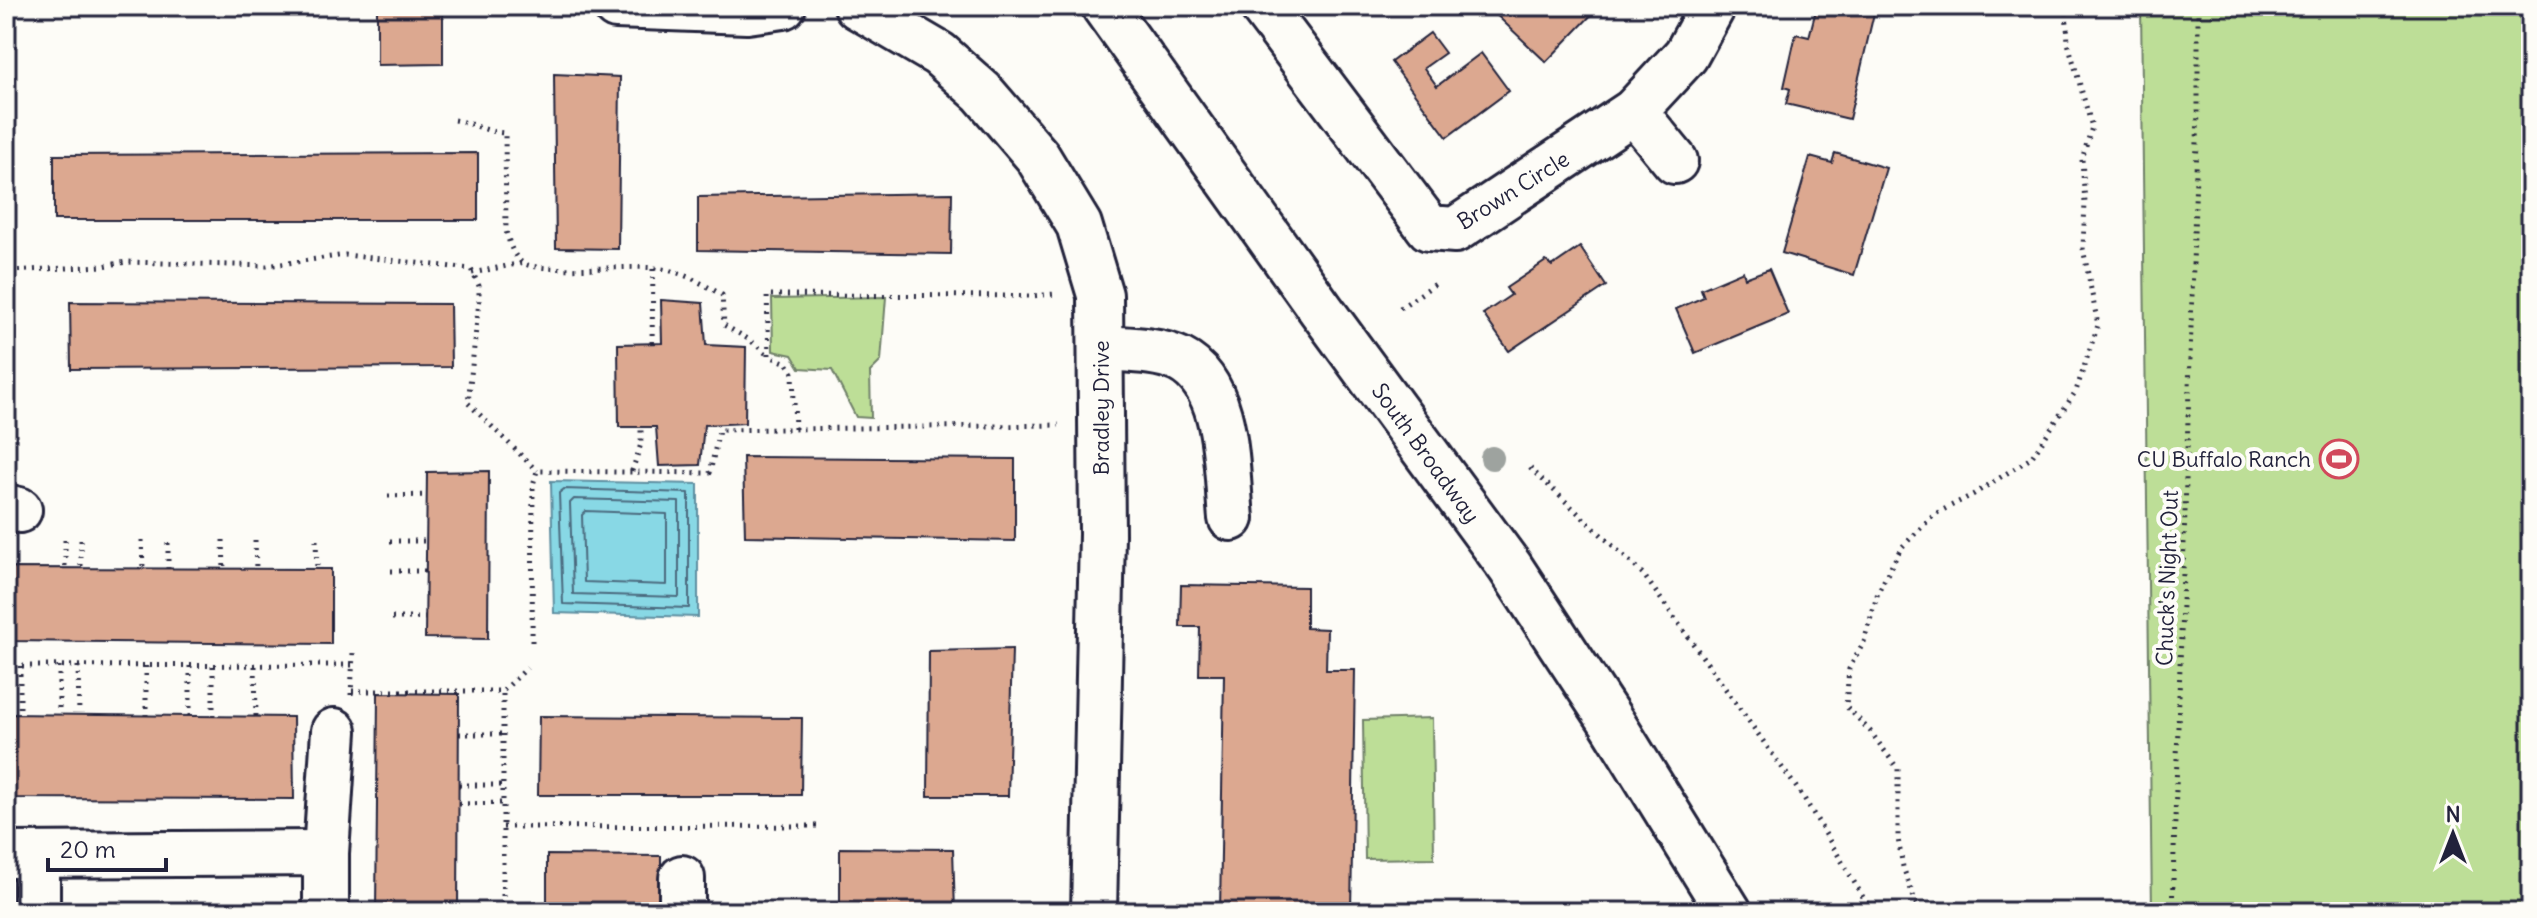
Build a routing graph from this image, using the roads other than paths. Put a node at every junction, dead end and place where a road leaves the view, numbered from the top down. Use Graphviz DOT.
graph roads {
  1 [pos="616,6"];
  2 [pos="783,6"];
  3 [pos="857,6"];
  4 [pos="1104,6"];
  5 [pos="1262,6"];
  6 [pos="1713,6"];
  7 [pos="1634,111"];
  8 [pos="1675,161"];
  9 [pos="1101,348"];
  10 [pos="1231,518"];
  11 [pos="342,718"];
  12 [pos="326,853"];
  13 [pos="21,856"];
  14 [pos="37,912"];
  15 [pos="326,912"];
  16 [pos="1094,912"];
  17 [pos="1729,912"];
  1 -- 2 [label="main road"];
  3 -- 9 [label="main road, Bradley Drive"];
  4 -- 17 [label="main road, South Broadway"];
  5 -- 7 [label="main road, Brown Circle"];
  6 -- 7 [label="main road, Brown Circle"];
  7 -- 8 [label="main road"];
  9 -- 10 [label="main road"];
  9 -- 16 [label="main road, Bradley Drive"];
  11 -- 12 [label="main road"];
  12 -- 13 [label="main road"];
  12 -- 15 [label="main road"];
  13 -- 14 [label="main road"];
}
